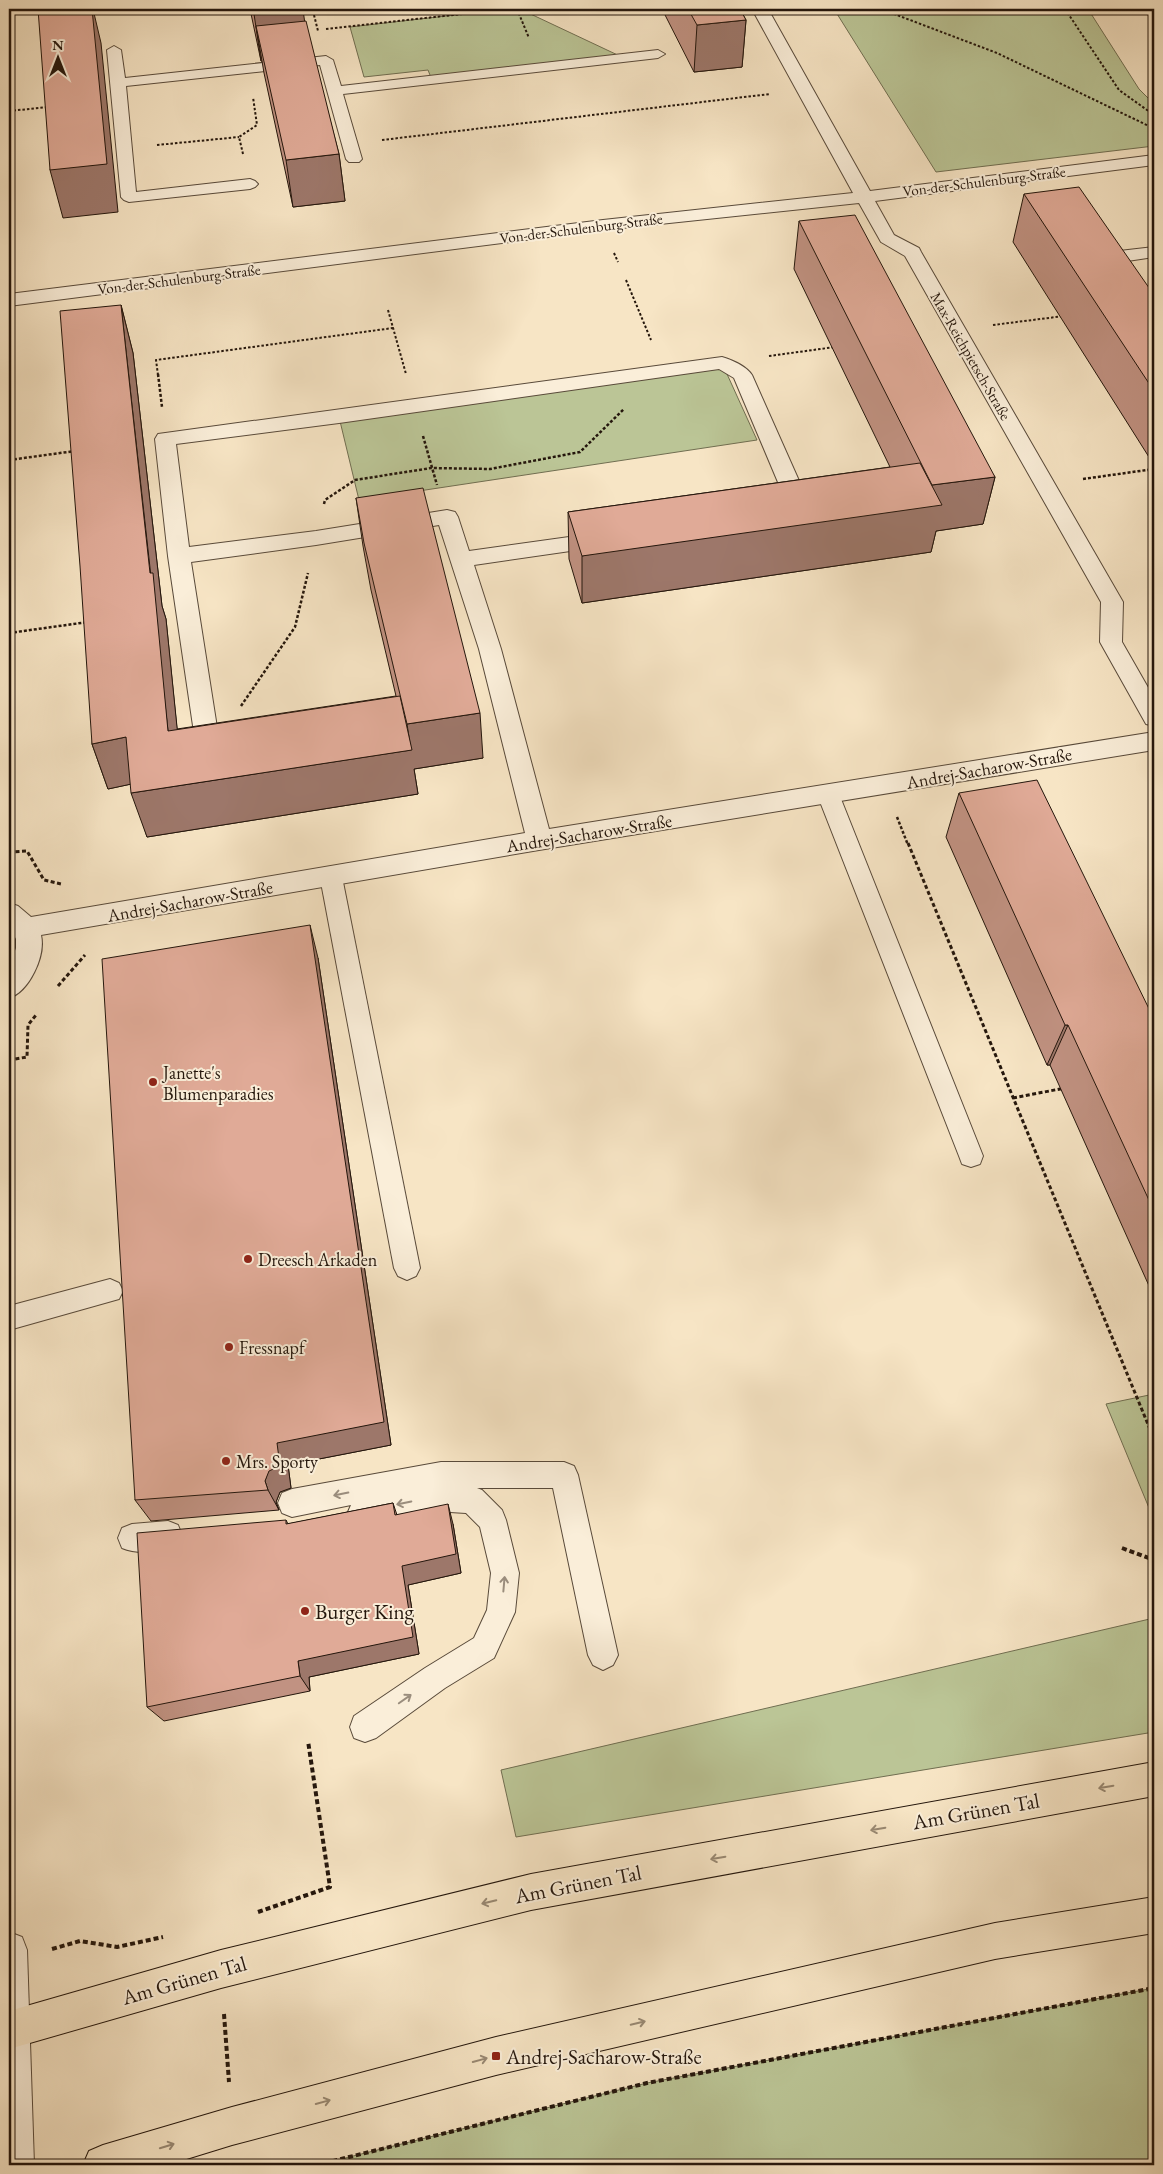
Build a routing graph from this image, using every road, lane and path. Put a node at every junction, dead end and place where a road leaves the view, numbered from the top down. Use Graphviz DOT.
graph roads {
  1 [pos="507,9"];
  2 [pos="760,9"];
  3 [pos="881,9"];
  4 [pos="1065,9"];
  5 [pos="318,30"];
  6 [pos="114,50"];
  7 [pos="658,54"];
  8 [pos="248,69"];
  9 [pos="118,83"];
  10 [pos="806,90"];
  11 [pos="335,91"];
  12 [pos="54,107"];
  13 [pos="9,111"];
  14 [pos="1154,115"];
  15 [pos="1154,129"];
  16 [pos="238,137"];
  17 [pos="350,143"];
  18 [pos="124,149"];
  19 [pos="354,159"];
  20 [pos="1154,160"];
  21 [pos="250,184"];
  22 [pos="864,197"];
  23 [pos="1154,252"];
  24 [pos="1118,283"];
  25 [pos="9,300"];
  26 [pos="394,328"];
  27 [pos="838,347"];
  28 [pos="722,363"];
  29 [pos="165,439"];
  30 [pos="82,450"];
  31 [pos="9,460"];
  32 [pos="1154,469"];
  33 [pos="1045,485"];
  34 [pos="772,514"];
  35 [pos="626,536"];
  36 [pos="179,556"];
  37 [pos="460,560"];
  38 [pos="97,621"];
  39 [pos="9,633"];
  40 [pos="1154,718"];
  41 [pos="1154,741"];
  42 [pos="210,754"];
  43 [pos="1021,762"];
  44 [pos="884,786"];
  45 [pos="1035,787"];
  46 [pos="828,794"];
  47 [pos="539,840"];
  48 [pos="331,877"];
  49 [pos="17,921"];
  50 [pos="9,987"];
  51 [pos="1067,1088"];
  52 [pos="1013,1098"];
  53 [pos="971,1156"];
  54 [pos="407,1268"];
  55 [pos="110,1291"];
  56 [pos="9,1318"];
  57 [pos="1154,1438"];
  58 [pos="192,1533"];
  59 [pos="132,1538"];
  60 [pos="1122,1548"];
  61 [pos="1154,1560"];
  62 [pos="603,1654"];
  63 [pos="365,1727"];
  64 [pos="308,1740"];
  65 [pos="1154,1779"];
  66 [pos="251,1914"];
  67 [pos="1154,1915"];
  68 [pos="9,1950"];
  69 [pos="1154,1988"];
  70 [pos="10,2030"];
  71 [pos="15,2165"];
  72 [pos="103,2165"];
  73 [pos="317,2165"];
  1 -- 5 [label="path"];
  2 -- 10 [label="street, Max-Reichpietsch-Straße"];
  3 -- 15 [label="path"];
  4 -- 14 [label="path"];
  6 -- 9 [label="lane"];
  7 -- 11 [label="lane"];
  8 -- 9 [label="lane"];
  8 -- 11 [label="lane"];
  8 -- 16 [label="path"];
  9 -- 18 [label="lane"];
  10 -- 17 [label="path"];
  10 -- 22 [label="street, Max-Reichpietsch-Straße"];
  11 -- 17 [label="lane"];
  12 -- 13 [label="path"];
  16 -- 18 [label="path"];
  16 -- 21 [label="path"];
  17 -- 19 [label="lane"];
  18 -- 21 [label="lane"];
  20 -- 22 [label="street, Von-der-Schulenburg-Straße"];
  22 -- 25 [label="street, Von-der-Schulenburg-Straße"];
  22 -- 33 [label="street, Max-Reichpietsch-Straße"];
  23 -- 24 [label="street"];
  26 -- 29 [label="path"];
  27 -- 28 [label="path"];
  28 -- 29 [label="street"];
  28 -- 34 [label="street"];
  29 -- 36 [label="street"];
  30 -- 31 [label="path"];
  32 -- 33 [label="path"];
  33 -- 40 [label="street, Max-Reichpietsch-Straße"];
  35 -- 37 [label="street"];
  36 -- 37 [label="street"];
  36 -- 42 [label="street"];
  37 -- 47 [label="street"];
  38 -- 39 [label="path"];
  41 -- 43 [label="street, Andrej-Sacharow-Straße"];
  43 -- 44 [label="street, Andrej-Sacharow-Straße"];
  43 -- 45 [label="street"];
  44 -- 46 [label="street, Andrej-Sacharow-Straße"];
  44 -- 52 [label="path"];
  46 -- 47 [label="street, Andrej-Sacharow-Straße"];
  46 -- 53 [label="lane"];
  47 -- 48 [label="street, Andrej-Sacharow-Straße"];
  48 -- 49 [label="street, Andrej-Sacharow-Straße"];
  48 -- 54 [label="lane"];
  49 -- 50 [label="street"];
  51 -- 52 [label="path"];
  52 -- 57 [label="path"];
  55 -- 56 [label="lane"];
  58 -- 59 [label="lane"];
  60 -- 61 [label="path"];
  62 -- 63 [label="lane"];
  64 -- 66 [label="path"];
  65 -- 70 [label="main road, Am Grünen Tal, one-way"];
  72 -- 67 [label="main road, one-way"];
  68 -- 70 [label="street"];
  69 -- 73 [label="path"];
  70 -- 71 [label="street"];
}
